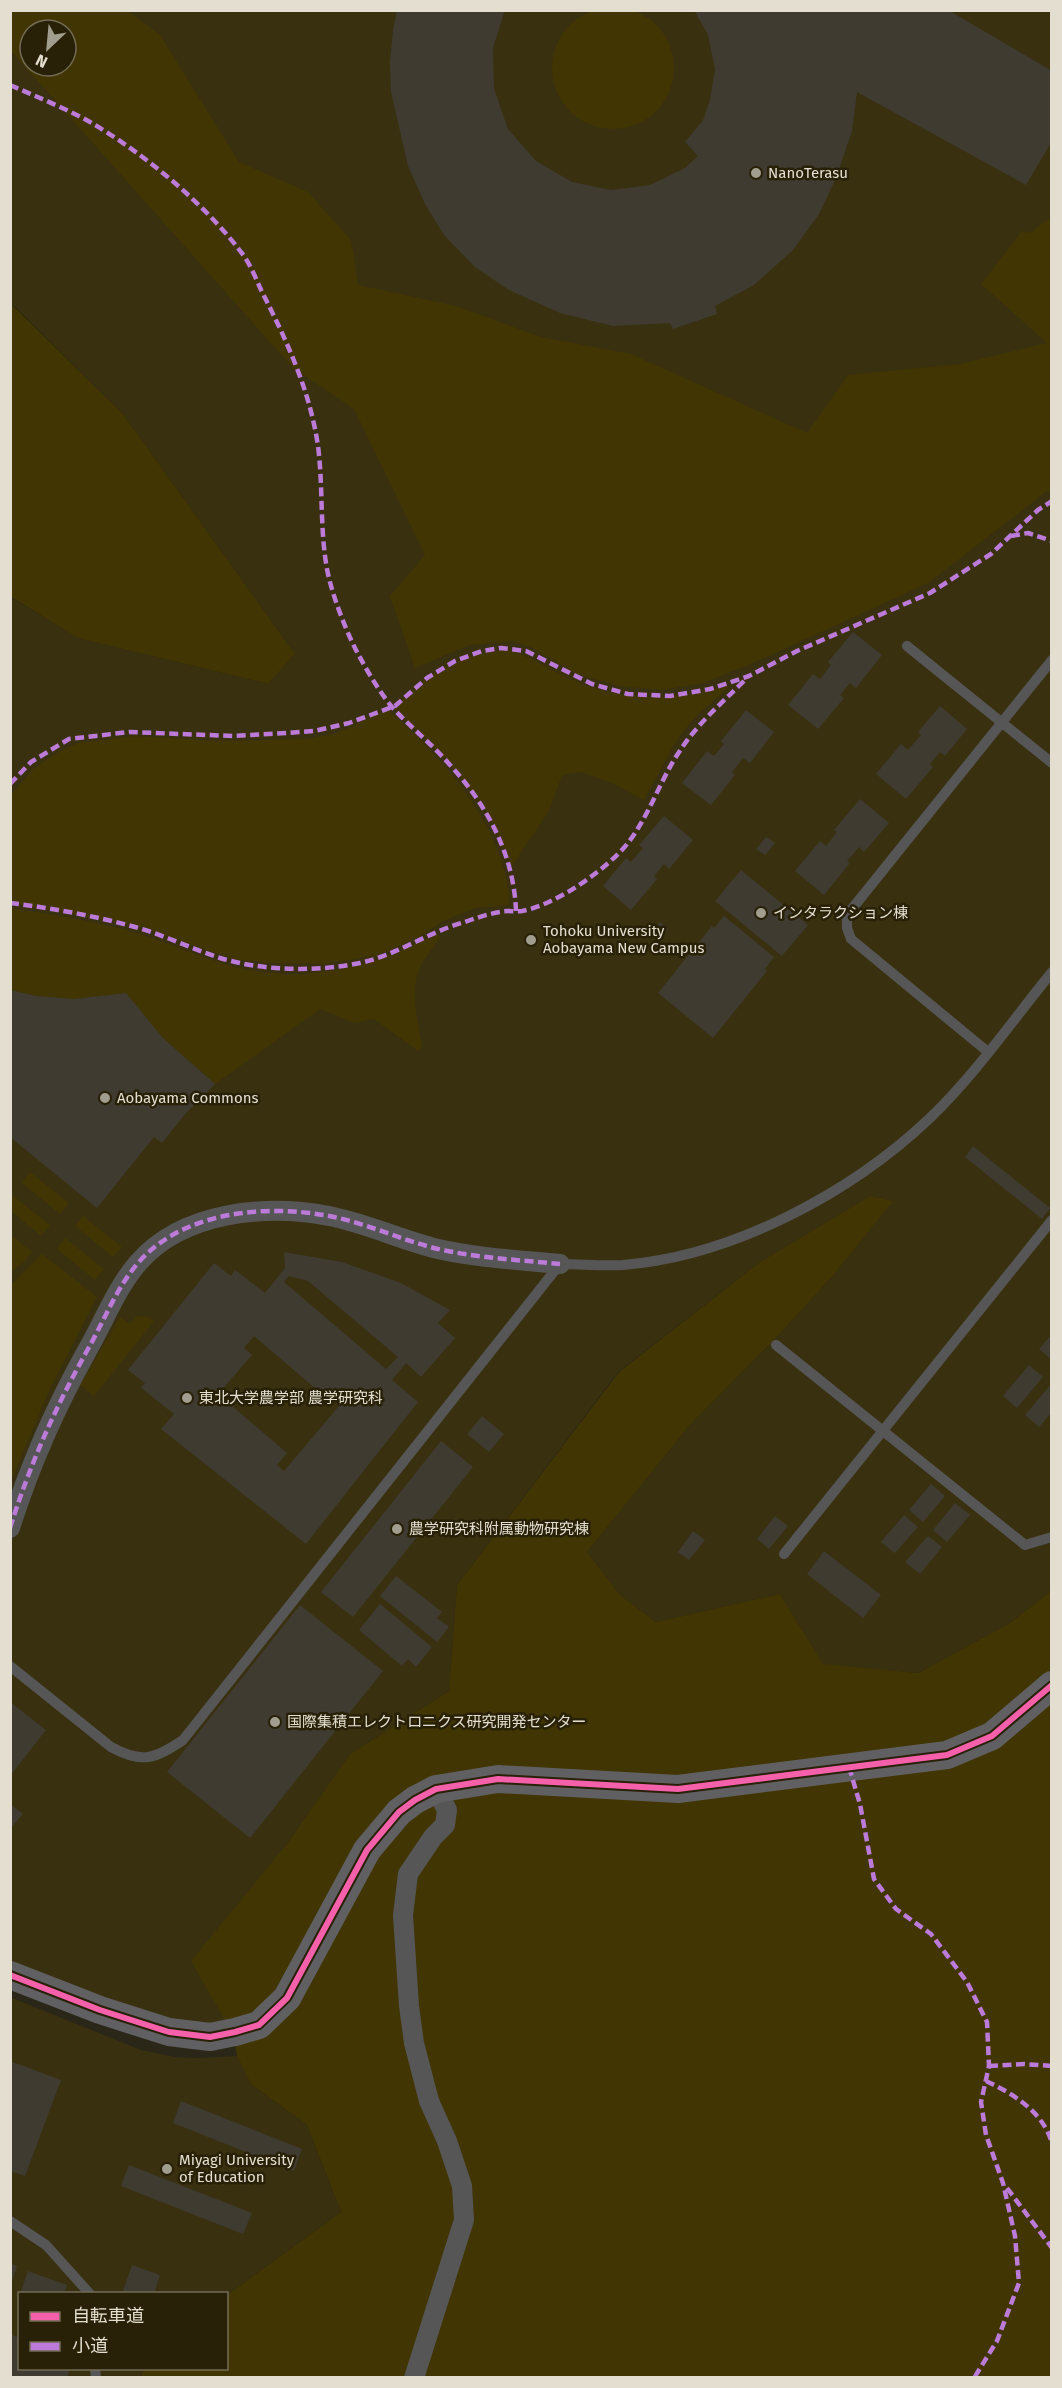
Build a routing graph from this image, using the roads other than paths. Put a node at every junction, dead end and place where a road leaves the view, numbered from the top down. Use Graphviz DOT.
graph roads {
  1 [pos="908,646"];
  2 [pos="1052,660"];
  3 [pos="1001,723"];
  4 [pos="1052,763"];
  5 [pos="1052,972"];
  6 [pos="988,1052"];
  7 [pos="1052,1220"];
  8 [pos="560,1264"];
  9 [pos="776,1345"];
  10 [pos="881,1431"];
  11 [pos="10,1528"];
  12 [pos="1052,1537"];
  13 [pos="784,1554"];
  14 [pos="10,1666"];
  15 [pos="1052,1685"];
  16 [pos="436,1789"];
  17 [pos="10,1975"];
  18 [pos="10,2221"];
  19 [pos="88,2292"];
  20 [pos="414,2378"];
  1 -- 3 [label="lane"];
  2 -- 3 [label="lane"];
  3 -- 4 [label="lane"];
  3 -- 6 [label="lane"];
  5 -- 6 [label="lane"];
  6 -- 8 [label="lane"];
  7 -- 10 [label="lane"];
  8 -- 11 [label="street"];
  8 -- 14 [label="lane"];
  9 -- 10 [label="lane"];
  10 -- 12 [label="lane"];
  10 -- 13 [label="lane"];
  15 -- 16 [label="street"];
  16 -- 17 [label="street"];
  16 -- 20 [label="street"];
  18 -- 19 [label="lane"];
}
